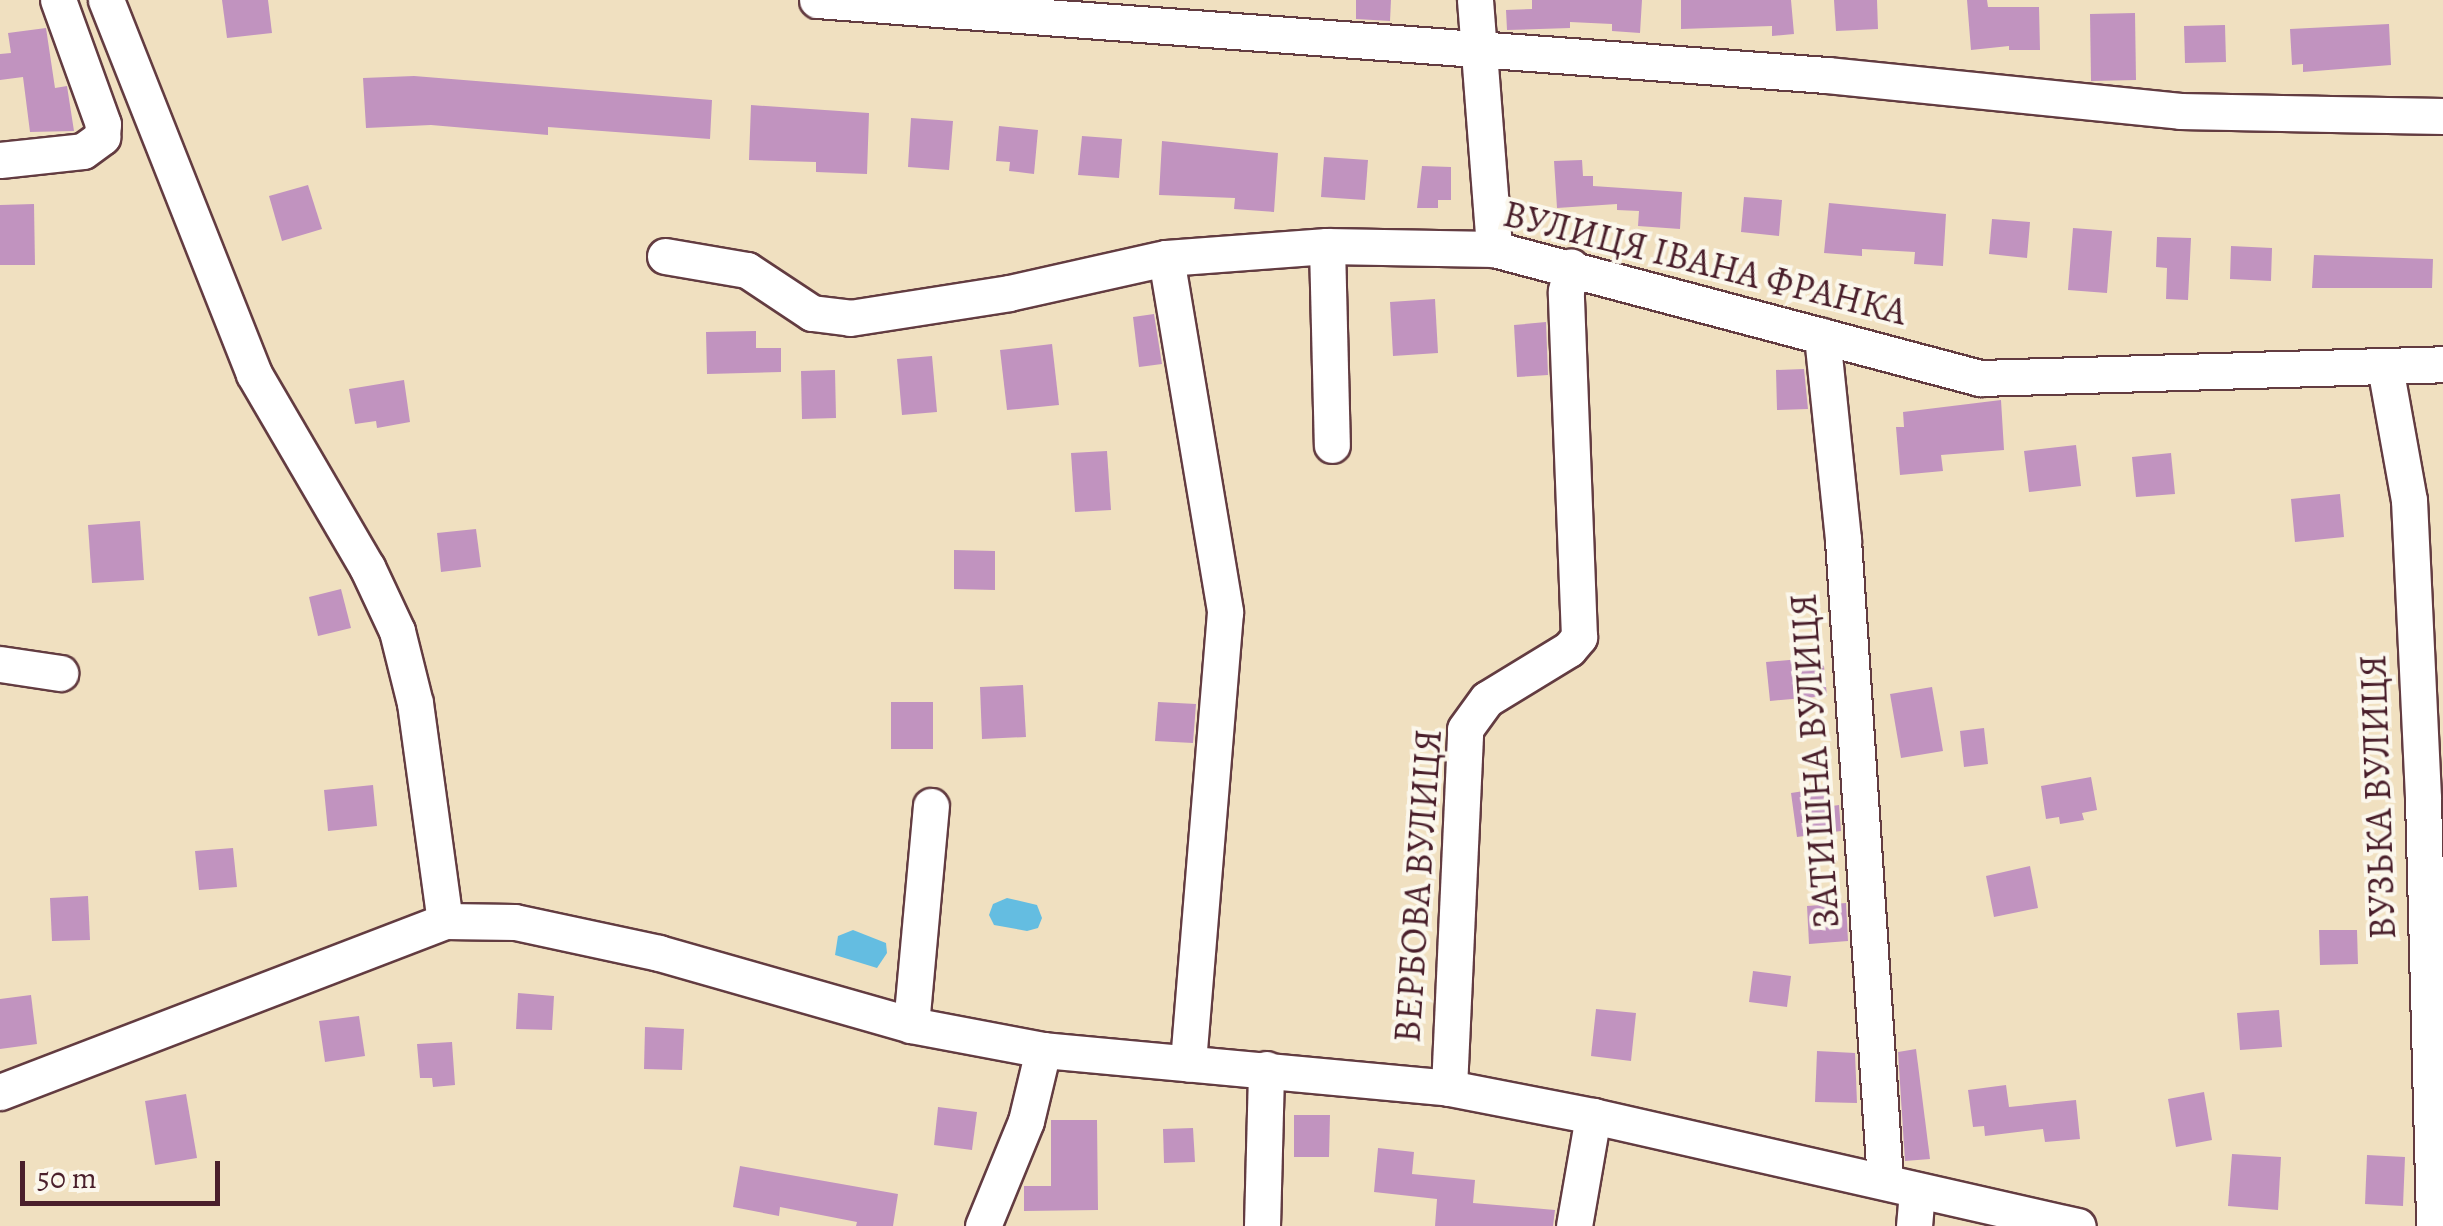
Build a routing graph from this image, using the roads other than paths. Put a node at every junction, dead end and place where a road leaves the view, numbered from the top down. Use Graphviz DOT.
graph roads {
  1 [pos="58,0"];
  2 [pos="106,0"];
  3 [pos="817,0"];
  4 [pos="1475,0"];
  5 [pos="1477,48"];
  6 [pos="2443,116"];
  7 [pos="0,160"];
  8 [pos="1327,246"];
  9 [pos="1494,249"];
  10 [pos="665,256"];
  11 [pos="1166,258"];
  12 [pos="1571,266"];
  13 [pos="1822,336"];
  14 [pos="2443,364"];
  15 [pos="2385,367"];
  16 [pos="1332,446"];
  17 [pos="0,664"];
  18 [pos="60,673"];
  19 [pos="931,806"];
  20 [pos="445,921"];
  21 [pos="911,1025"];
  22 [pos="1043,1050"];
  23 [pos="1188,1063"];
  24 [pos="1266,1070"];
  25 [pos="1449,1088"];
  26 [pos="0,1092"];
  27 [pos="1593,1116"];
  28 [pos="1901,1186"];
  29 [pos="983,1226"];
  30 [pos="1262,1226"];
  31 [pos="1574,1226"];
  32 [pos="1914,1226"];
  33 [pos="2078,1226"];
  34 [pos="2434,1226"];
  1 -- 7 [label="street"];
  2 -- 20 [label="street"];
  3 -- 5 [label="street"];
  4 -- 5 [label="street"];
  5 -- 6 [label="street"];
  5 -- 9 [label="street"];
  8 -- 9 [label="street, ВУЛИЦЯ ІВАНА ФРАНКА"];
  8 -- 11 [label="street, ВУЛИЦЯ ІВАНА ФРАНКА"];
  8 -- 16 [label="street"];
  9 -- 12 [label="street, ВУЛИЦЯ ІВАНА ФРАНКА"];
  10 -- 11 [label="street, ВУЛИЦЯ ІВАНА ФРАНКА"];
  11 -- 23 [label="street"];
  12 -- 13 [label="street, ВУЛИЦЯ ІВАНА ФРАНКА"];
  12 -- 25 [label="street, ВЕРБОВА ВУЛИЦЯ"];
  13 -- 15 [label="street, ВУЛИЦЯ ІВАНА ФРАНКА"];
  13 -- 28 [label="street, ЗАТИШНА ВУЛИЦЯ"];
  14 -- 15 [label="street, ВУЛИЦЯ ІВАНА ФРАНКА"];
  15 -- 34 [label="street, ВУЗЬКА ВУЛИЦЯ"];
  17 -- 18 [label="street"];
  19 -- 21 [label="street"];
  20 -- 21 [label="street"];
  20 -- 26 [label="street"];
  21 -- 22 [label="street"];
  22 -- 23 [label="street"];
  22 -- 29 [label="street"];
  23 -- 24 [label="street"];
  24 -- 25 [label="street"];
  24 -- 30 [label="street"];
  25 -- 27 [label="street"];
  27 -- 28 [label="street"];
  27 -- 31 [label="street"];
  28 -- 32 [label="street, ЗАТИШНА ВУЛИЦЯ"];
  28 -- 33 [label="street"];
}
